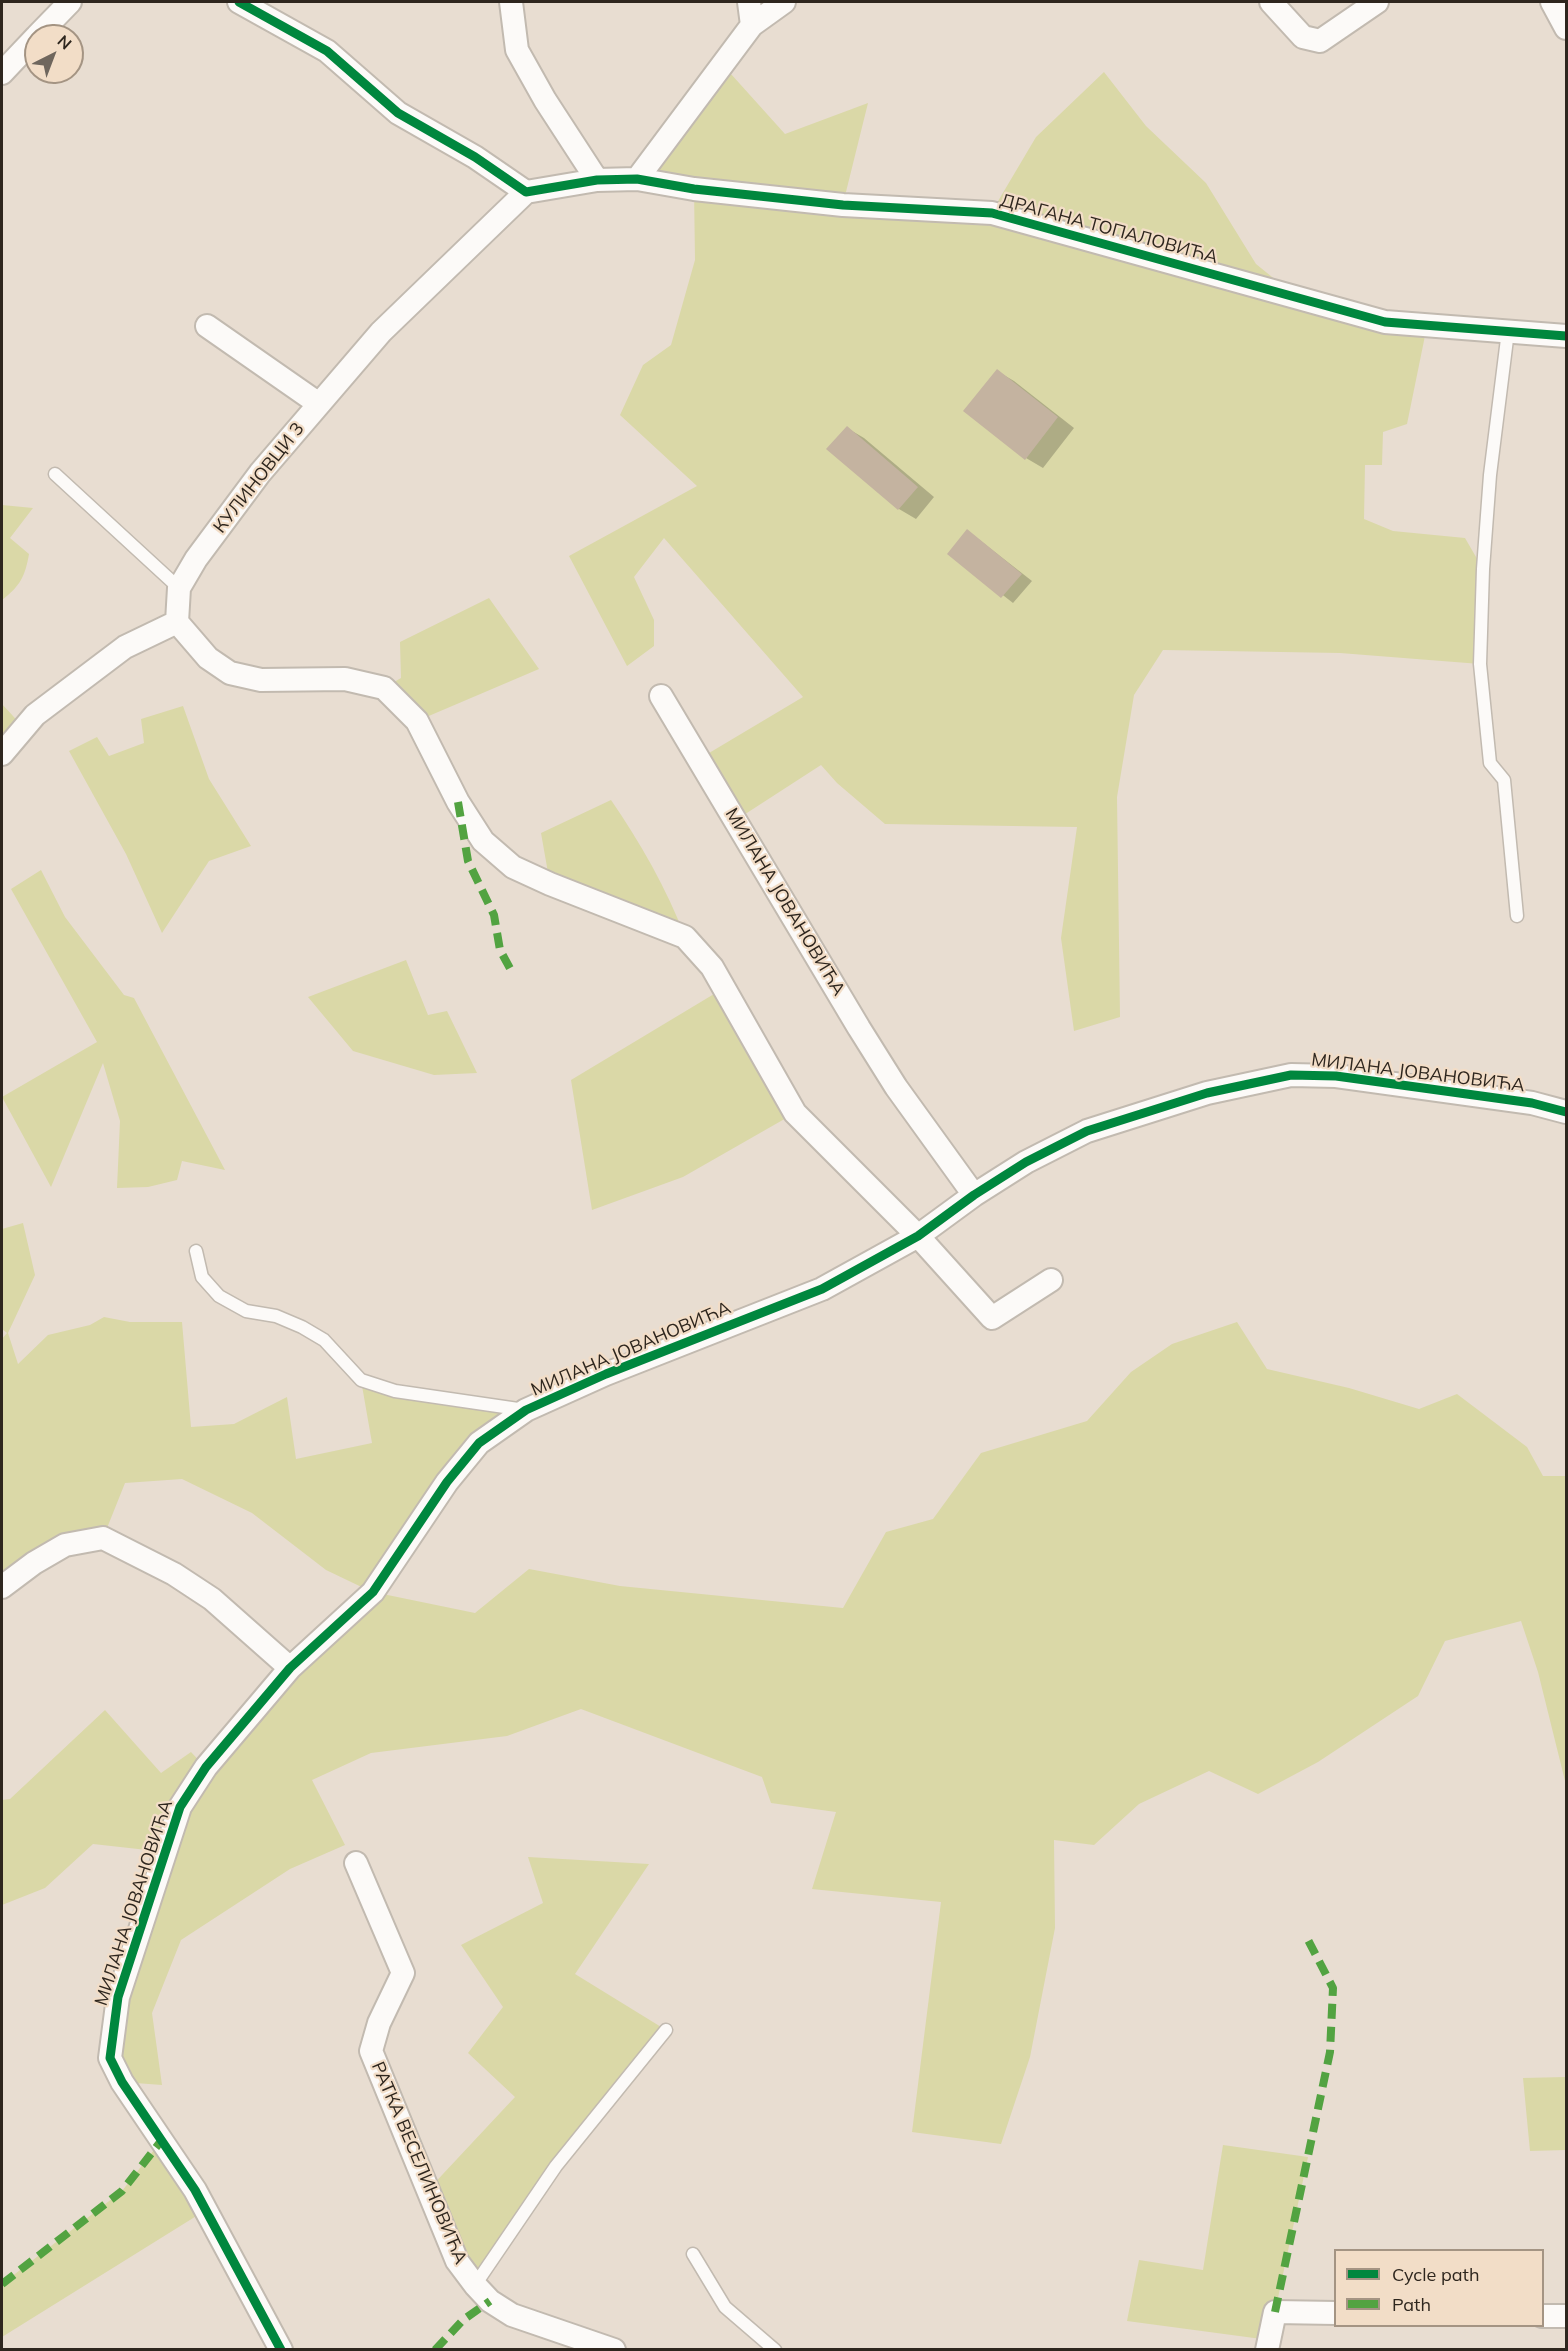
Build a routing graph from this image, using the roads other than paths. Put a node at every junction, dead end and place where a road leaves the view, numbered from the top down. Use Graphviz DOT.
graph roads {
  1 [pos="70,2"];
  2 [pos="239,2"];
  3 [pos="511,2"];
  4 [pos="749,2"];
  5 [pos="784,2"];
  6 [pos="1271,2"];
  7 [pos="1377,2"];
  8 [pos="1552,2"];
  9 [pos="48,24"];
  10 [pos="752,25"];
  11 [pos="1566,28"];
  12 [pos="24,49"];
  13 [pos="2,73"];
  14 [pos="638,179"];
  15 [pos="597,180"];
  16 [pos="526,192"];
  17 [pos="207,326"];
  18 [pos="1508,332"];
  19 [pos="1566,336"];
  20 [pos="319,404"];
  21 [pos="55,474"];
  22 [pos="179,588"];
  23 [pos="177,622"];
  24 [pos="661,696"];
  25 [pos="2,754"];
  26 [pos="1516,916"];
  27 [pos="1566,1112"];
  28 [pos="974,1195"];
  29 [pos="918,1236"];
  30 [pos="196,1251"];
  31 [pos="1051,1280"];
  32 [pos="526,1410"];
  33 [pos="2,1587"];
  34 [pos="290,1668"];
  35 [pos="356,1863"];
  36 [pos="666,2030"];
  37 [pos="693,2254"];
  38 [pos="475,2285"];
  39 [pos="1334,2313"];
  40 [pos="1544,2316"];
  41 [pos="1566,2316"];
  42 [pos="281,2349"];
  43 [pos="614,2349"];
  44 [pos="775,2349"];
  45 [pos="1268,2349"];
  1 -- 9 [label="street"];
  2 -- 16 [label="street"];
  3 -- 15 [label="street"];
  4 -- 10 [label="street"];
  5 -- 10 [label="street"];
  6 -- 7 [label="street"];
  8 -- 11 [label="street"];
  10 -- 14 [label="street"];
  12 -- 13 [label="street"];
  14 -- 15 [label="street, ДРАГАНА ТОПАЛОВИЋА"];
  14 -- 18 [label="street, ДРАГАНА ТОПАЛОВИЋА"];
  15 -- 16 [label="street, ДРАГАНА ТОПАЛОВИЋА"];
  16 -- 20 [label="street, КУЛИНОВЦИ 3"];
  17 -- 20 [label="street"];
  18 -- 19 [label="street, ДРАГАНА ТОПАЛОВИЋА"];
  18 -- 26 [label="lane"];
  20 -- 22 [label="street, КУЛИНОВЦИ 3"];
  21 -- 22 [label="lane"];
  22 -- 23 [label="street, КУЛИНОВЦИ 3"];
  23 -- 25 [label="street"];
  23 -- 29 [label="street"];
  24 -- 28 [label="street, МИЛАНА ЈОВАНОВИЋА"];
  27 -- 28 [label="street, МИЛАНА ЈОВАНОВИЋА"];
  28 -- 29 [label="street, МИЛАНА ЈОВАНОВИЋА"];
  29 -- 31 [label="street"];
  29 -- 32 [label="street, МИЛАНА ЈОВАНОВИЋА"];
  30 -- 32 [label="lane, МИЛАНА ЈОВАНОВИЋА"];
  32 -- 34 [label="street, МИЛАНА ЈОВАНОВИЋА"];
  33 -- 34 [label="street"];
  34 -- 42 [label="street, МИЛАНА ЈОВАНОВИЋА"];
  35 -- 38 [label="street, РАТКА ВЕСЕЛИНОВИЋА"];
  36 -- 38 [label="lane"];
  37 -- 44 [label="lane"];
  38 -- 43 [label="street, РАТКА ВЕСЕЛИНОВИЋА"];
  39 -- 45 [label="street"];
  40 -- 41 [label="street"];
}
